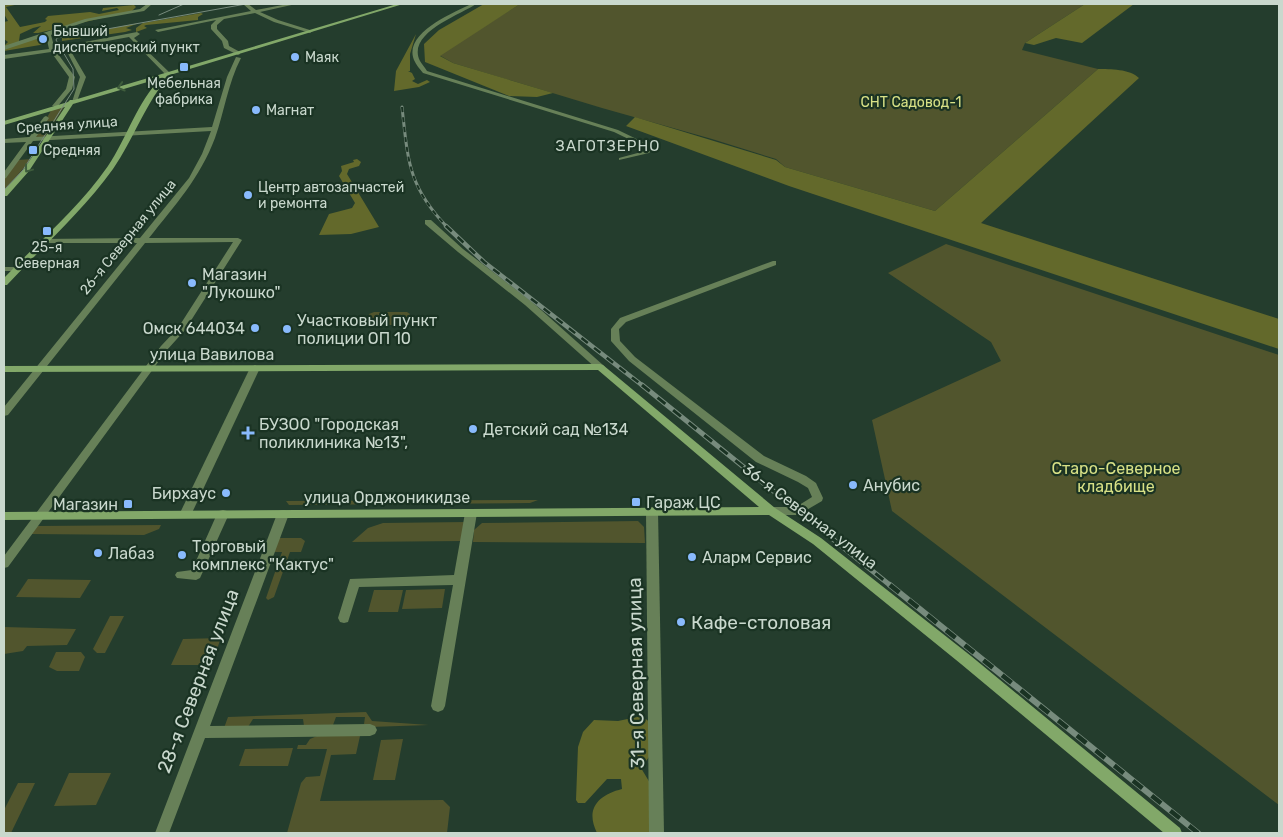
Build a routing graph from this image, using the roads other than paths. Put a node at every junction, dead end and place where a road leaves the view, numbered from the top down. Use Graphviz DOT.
graph roads {
  1 [pos="150,4"];
  2 [pos="247,4"];
  3 [pos="294,4"];
  4 [pos="401,4"];
  5 [pos="474,4"];
  6 [pos="253,11"];
  7 [pos="225,16"];
  8 [pos="158,30"];
  9 [pos="52,32"];
  10 [pos="310,32"];
  11 [pos="4,48"];
  12 [pos="52,50"];
  13 [pos="238,56"];
  14 [pos="4,57"];
  15 [pos="168,74"];
  16 [pos="73,101"];
  17 [pos="55,106"];
  18 [pos="46,118"];
  19 [pos="4,123"];
  20 [pos="216,128"];
  21 [pos="131,134"];
  22 [pos="31,140"];
  23 [pos="47,140"];
  24 [pos="4,141"];
  25 [pos="621,159"];
  26 [pos="4,177"];
  27 [pos="4,194"];
  28 [pos="428,222"];
  29 [pos="144,240"];
  30 [pos="43,241"];
  31 [pos="773,263"];
  32 [pos="4,269"];
  33 [pos="17,269"];
  34 [pos="4,283"];
  35 [pos="255,368"];
  36 [pos="600,368"];
  37 [pos="4,369"];
  38 [pos="40,369"];
  39 [pos="150,369"];
  40 [pos="4,413"];
  41 [pos="771,510"];
  42 [pos="652,511"];
  43 [pos="471,513"];
  44 [pos="223,514"];
  45 [pos="283,514"];
  46 [pos="185,515"];
  47 [pos="4,516"];
  48 [pos="40,516"];
  49 [pos="4,564"];
  50 [pos="181,575"];
  51 [pos="460,580"];
  52 [pos="344,618"];
  53 [pos="438,706"];
  54 [pos="370,730"];
  55 [pos="200,732"];
  56 [pos="162,833"];
  57 [pos="657,833"];
  58 [pos="1175,833"];
  1 -- 9 [label="street"];
  2 -- 6 [label="street"];
  3 -- 6 [label="street"];
  4 -- 10 [label="main road"];
  5 -- 25 [label="street"];
  6 -- 7 [label="street"];
  6 -- 10 [label="street"];
  7 -- 8 [label="street"];
  7 -- 13 [label="street"];
  9 -- 11 [label="street"];
  9 -- 12 [label="street"];
  10 -- 13 [label="main road"];
  12 -- 14 [label="street"];
  12 -- 17 [label="street"];
  13 -- 15 [label="main road"];
  13 -- 20 [label="street, 26-я Северная улица"];
  15 -- 16 [label="main road, one-way"];
  15 -- 16 [label="street"];
  15 -- 21 [label="main road"];
  16 -- 17 [label="main road"];
  16 -- 23 [label="main road"];
  17 -- 19 [label="main road"];
  18 -- 22 [label="street"];
  20 -- 21 [label="street, Средняя улица"];
  20 -- 29 [label="street, 26-я Северная улица"];
  21 -- 23 [label="street, Средняя улица"];
  21 -- 30 [label="main road"];
  22 -- 23 [label="street, Средняя улица"];
  22 -- 24 [label="street, Средняя улица"];
  22 -- 26 [label="street"];
  23 -- 27 [label="main road, one-way"];
  28 -- 36 [label="street, 36-я Северная улица"];
  29 -- 30 [label="street"];
  29 -- 38 [label="street, 26-я Северная улица"];
  29 -- 39 [label="street"];
  30 -- 33 [label="main road"];
  31 -- 41 [label="street"];
  32 -- 33 [label="street"];
  33 -- 34 [label="main road"];
  35 -- 36 [label="main road, улица Вавилова"];
  35 -- 39 [label="main road, улица Вавилова"];
  35 -- 46 [label="street"];
  36 -- 41 [label="main road, 36-я Северная улица"];
  37 -- 38 [label="main road, улица Вавилова"];
  38 -- 39 [label="main road, улица Вавилова"];
  38 -- 40 [label="street, 26-я Северная улица"];
  39 -- 48 [label="street"];
  41 -- 42 [label="main road, улица Орджоникидзе"];
  41 -- 58 [label="main road, 36-я Северная улица"];
  42 -- 43 [label="main road, улица Орджоникидзе"];
  42 -- 57 [label="street, 31-я Северная улица"];
  43 -- 45 [label="main road, улица Орджоникидзе"];
  43 -- 51 [label="street"];
  44 -- 45 [label="main road, улица Орджоникидзе"];
  44 -- 46 [label="main road, улица Орджоникидзе"];
  44 -- 50 [label="street"];
  45 -- 55 [label="street, 28-я Северная улица"];
  46 -- 48 [label="main road, улица Орджоникидзе"];
  47 -- 48 [label="main road, улица Орджоникидзе"];
  48 -- 49 [label="street"];
  51 -- 52 [label="street"];
  51 -- 53 [label="street"];
  54 -- 55 [label="street"];
  55 -- 56 [label="street, 28-я Северная улица"];
}
